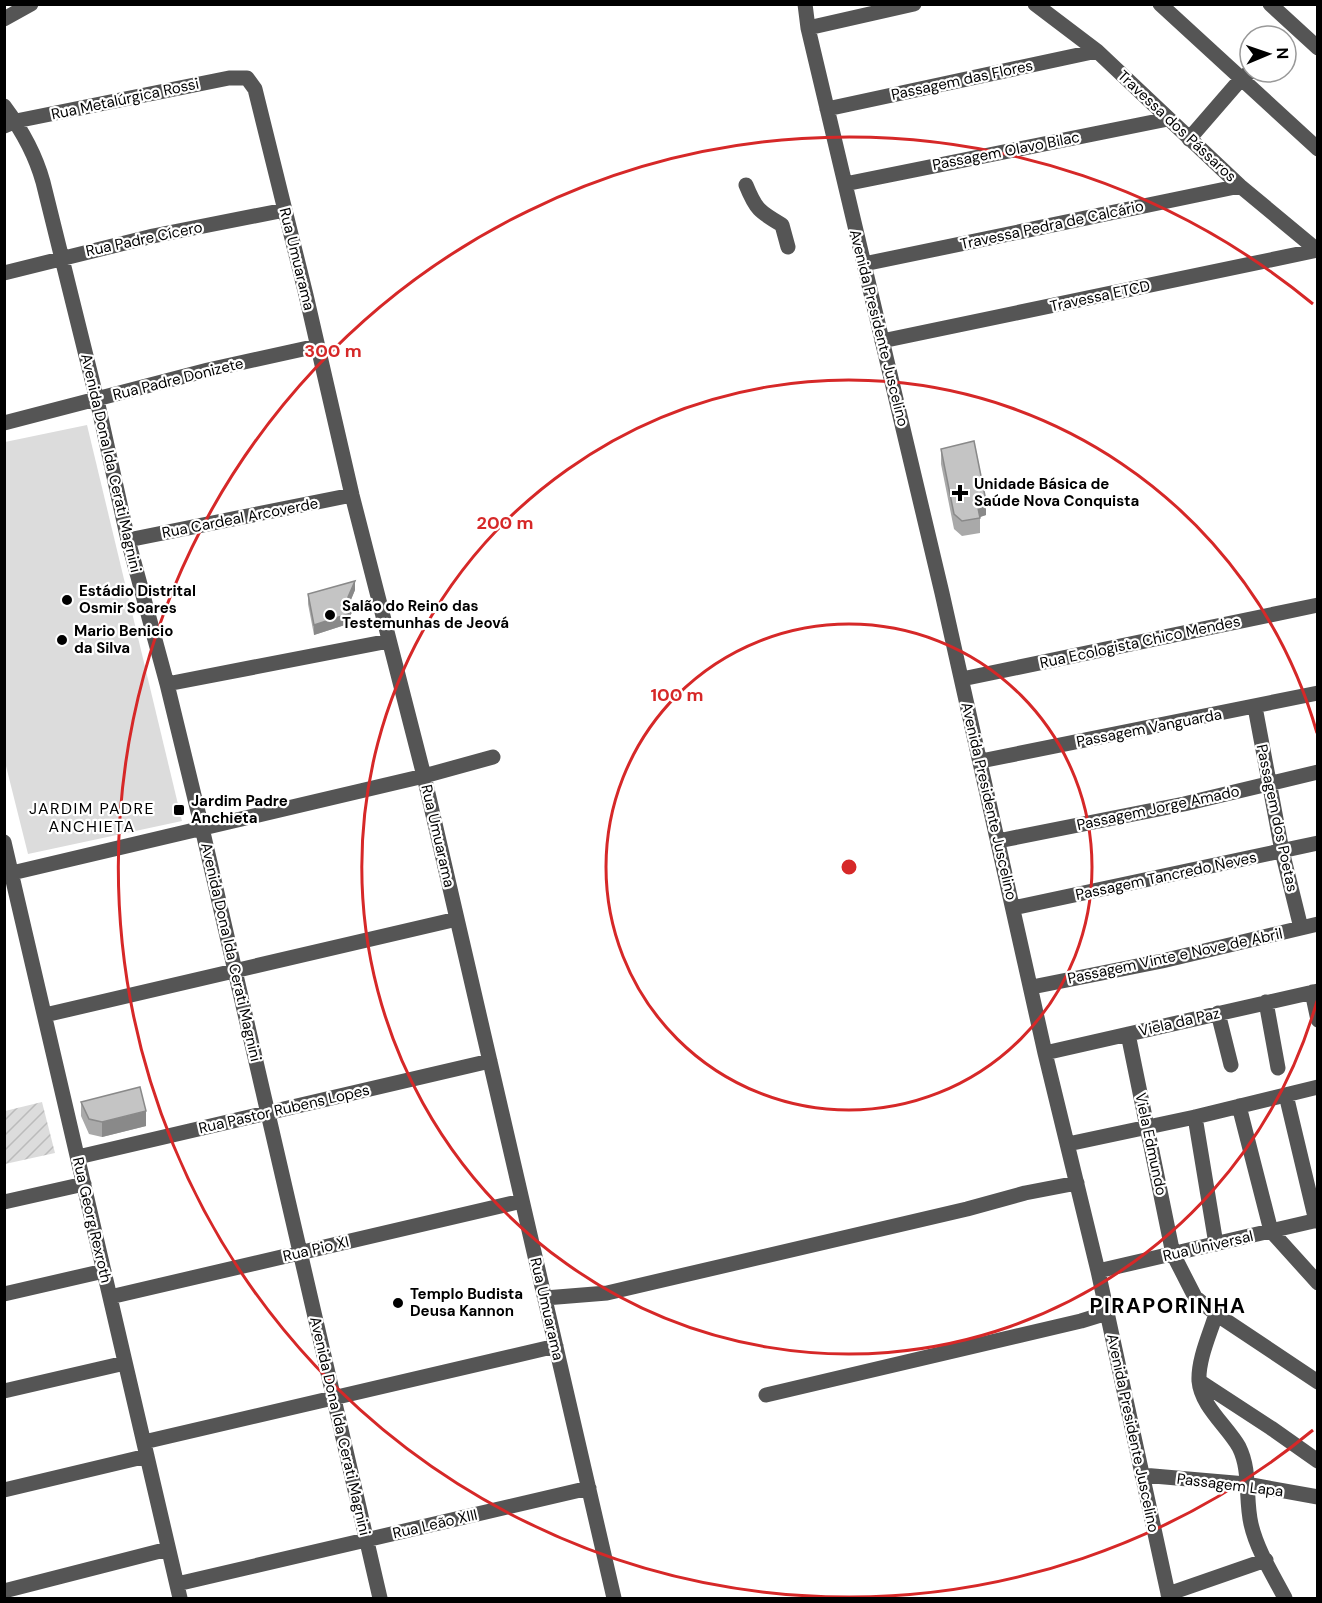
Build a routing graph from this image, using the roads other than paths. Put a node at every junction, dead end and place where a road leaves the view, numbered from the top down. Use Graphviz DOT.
graph roads {
  1 [pos="31,4"];
  2 [pos="805,4"];
  3 [pos="914,4"];
  4 [pos="1035,4"];
  5 [pos="1160,4"];
  6 [pos="1270,4"];
  7 [pos="4,19"];
  8 [pos="1284,24"];
  9 [pos="808,28"];
  10 [pos="1298,37"];
  11 [pos="1317,48"];
  12 [pos="1097,51"];
  13 [pos="1238,69"];
  14 [pos="247,78"];
  15 [pos="1238,83"];
  16 [pos="1254,84"];
  17 [pos="4,106"];
  18 [pos="827,108"];
  19 [pos="1168,119"];
  20 [pos="10,124"];
  21 [pos="1189,139"];
  22 [pos="1317,149"];
  23 [pos="845,184"];
  24 [pos="746,185"];
  25 [pos="1240,186"];
  26 [pos="285,210"];
  27 [pos="788,248"];
  28 [pos="1317,250"];
  29 [pos="61,258"];
  30 [pos="864,264"];
  31 [pos="4,273"];
  32 [pos="882,341"];
  33 [pos="317,346"];
  34 [pos="97,400"];
  35 [pos="4,423"];
  36 [pos="352,495"];
  37 [pos="128,540"];
  38 [pos="1317,605"];
  39 [pos="389,641"];
  40 [pos="962,680"];
  41 [pos="167,684"];
  42 [pos="1317,693"];
  43 [pos="1255,707"];
  44 [pos="493,757"];
  45 [pos="981,761"];
  46 [pos="1317,772"];
  47 [pos="424,776"];
  48 [pos="1268,783"];
  49 [pos="202,828"];
  50 [pos="998,841"];
  51 [pos="4,842"];
  52 [pos="1317,843"];
  53 [pos="1282,851"];
  54 [pos="12,873"];
  55 [pos="11,900"];
  56 [pos="1013,908"];
  57 [pos="457,919"];
  58 [pos="1317,924"];
  59 [pos="1301,928"];
  60 [pos="235,971"];
  61 [pos="1032,987"];
  62 [pos="1315,992"];
  63 [pos="1266,1002"];
  64 [pos="1218,1013"];
  65 [pos="45,1016"];
  66 [pos="1317,1020"];
  67 [pos="1128,1034"];
  68 [pos="1045,1053"];
  69 [pos="490,1061"];
  70 [pos="1231,1065"];
  71 [pos="1278,1068"];
  72 [pos="1317,1087"];
  73 [pos="1286,1095"];
  74 [pos="1239,1106"];
  75 [pos="268,1113"];
  76 [pos="1195,1117"];
  77 [pos="1148,1126"];
  78 [pos="1068,1144"];
  79 [pos="78,1157"];
  80 [pos="1077,1183"];
  81 [pos="84,1184"];
  82 [pos="522,1201"];
  83 [pos="4,1202"];
  84 [pos="1317,1221"];
  85 [pos="1272,1231"];
  86 [pos="1216,1244"];
  87 [pos="300,1253"];
  88 [pos="1173,1254"];
  89 [pos="104,1271"];
  90 [pos="1098,1271"];
  91 [pos="1317,1283"];
  92 [pos="4,1294"];
  93 [pos="110,1298"];
  94 [pos="545,1298"];
  95 [pos="1107,1313"];
  96 [pos="1216,1314"];
  97 [pos="555,1346"];
  98 [pos="126,1363"];
  99 [pos="1199,1381"];
  100 [pos="1317,1382"];
  101 [pos="4,1391"];
  102 [pos="766,1395"];
  103 [pos="334,1397"];
  104 [pos="145,1449"];
  105 [pos="1317,1461"];
  106 [pos="1143,1475"];
  107 [pos="1246,1484"];
  108 [pos="589,1488"];
  109 [pos="4,1490"];
  110 [pos="1317,1497"];
  111 [pos="367,1540"];
  112 [pos="168,1549"];
  113 [pos="1266,1560"];
  114 [pos="4,1591"];
  115 [pos="178,1592"];
  116 [pos="1168,1596"];
  117 [pos="380,1599"];
  118 [pos="614,1599"];
  119 [pos="1285,1599"];
  1 -- 7 [label="street"];
  2 -- 9 [label="street, Avenida Presidente Juscelino"];
  3 -- 9 [label="street"];
  4 -- 12 [label="street, Travessa dos Pássaros"];
  5 -- 13 [label="street"];
  6 -- 8 [label="street"];
  9 -- 18 [label="street, Avenida Presidente Juscelino"];
  10 -- 11 [label="street"];
  12 -- 18 [label="street, Passagem das Flores"];
  12 -- 19 [label="street, Travessa dos Pássaros"];
  14 -- 20 [label="street, Rua Metalúrgica Rossi"];
  14 -- 26 [label="street, Rua Umuarama"];
  15 -- 21 [label="street"];
  16 -- 22 [label="street"];
  17 -- 20 [label="street, Avenida Dona Ida Cerati Magnini"];
  18 -- 23 [label="street, Avenida Presidente Juscelino"];
  19 -- 21 [label="street, Travessa dos Pássaros"];
  19 -- 23 [label="street, Passagem Olavo Bilac"];
  20 -- 29 [label="street, Avenida Dona Ida Cerati Magnini"];
  21 -- 25 [label="street, Travessa dos Pássaros"];
  23 -- 30 [label="street, Avenida Presidente Juscelino"];
  24 -- 27 [label="street"];
  25 -- 28 [label="street, Travessa dos Pássaros"];
  25 -- 30 [label="street, Travessa Pedra de Calcário"];
  26 -- 29 [label="street, Rua Padre Cícero"];
  26 -- 33 [label="street, Rua Umuarama"];
  28 -- 32 [label="street, Travessa ETCD"];
  29 -- 31 [label="street, Rua Padre Cícero"];
  29 -- 34 [label="street, Avenida Dona Ida Cerati Magnini"];
  30 -- 32 [label="street, Avenida Presidente Juscelino"];
  32 -- 40 [label="street, Avenida Presidente Juscelino"];
  33 -- 34 [label="street, Rua Padre Donizete"];
  33 -- 36 [label="street, Rua Umuarama"];
  34 -- 35 [label="street, Rua Padre Donizete"];
  34 -- 37 [label="street, Avenida Dona Ida Cerati Magnini"];
  36 -- 37 [label="street, Rua Cardeal Arcoverde"];
  36 -- 39 [label="street, Rua Umuarama"];
  37 -- 41 [label="street, Avenida Dona Ida Cerati Magnini"];
  38 -- 40 [label="street, Rua Ecologista Chico Mendes"];
  39 -- 41 [label="street"];
  39 -- 47 [label="street, Rua Umuarama"];
  40 -- 45 [label="street, Avenida Presidente Juscelino"];
  41 -- 49 [label="street, Avenida Dona Ida Cerati Magnini"];
  42 -- 43 [label="street, Passagem Vanguarda"];
  43 -- 45 [label="street, Passagem Vanguarda"];
  43 -- 48 [label="street, Passagem dos Poetas"];
  44 -- 47 [label="street"];
  45 -- 50 [label="street, Avenida Presidente Juscelino"];
  46 -- 48 [label="street, Passagem Jorge Amado"];
  47 -- 49 [label="street"];
  47 -- 57 [label="street, Rua Umuarama"];
  48 -- 50 [label="street, Passagem Jorge Amado"];
  48 -- 53 [label="street, Passagem dos Poetas"];
  49 -- 54 [label="street"];
  49 -- 60 [label="street, Avenida Dona Ida Cerati Magnini"];
  50 -- 56 [label="street, Avenida Presidente Juscelino"];
  51 -- 54 [label="street, Rua Georg Rexroth"];
  52 -- 53 [label="street, Passagem Tancredo Neves"];
  53 -- 56 [label="street, Passagem Tancredo Neves"];
  53 -- 59 [label="street, Passagem dos Poetas"];
  54 -- 55 [label="street, Rua Georg Rexroth"];
  55 -- 65 [label="street, Rua Georg Rexroth"];
  56 -- 61 [label="street, Avenida Presidente Juscelino"];
  57 -- 60 [label="street"];
  57 -- 69 [label="street, Rua Umuarama"];
  58 -- 59 [label="street, Passagem Vinte e Nove de Abril"];
  59 -- 61 [label="street, Passagem Vinte e Nove de Abril"];
  60 -- 65 [label="street"];
  60 -- 75 [label="street, Avenida Dona Ida Cerati Magnini"];
  61 -- 68 [label="street, Avenida Presidente Juscelino"];
  62 -- 63 [label="street, Viela da Paz"];
  62 -- 66 [label="street"];
  63 -- 64 [label="street, Viela da Paz"];
  63 -- 71 [label="street"];
  64 -- 67 [label="street, Viela da Paz"];
  64 -- 70 [label="street"];
  65 -- 79 [label="street, Rua Georg Rexroth"];
  67 -- 68 [label="street, Viela da Paz"];
  67 -- 77 [label="street, Viela Edmundo"];
  68 -- 78 [label="street, Avenida Presidente Juscelino"];
  69 -- 75 [label="street, Rua Pastor Rubens Lopes"];
  69 -- 82 [label="street, Rua Umuarama"];
  72 -- 73 [label="street"];
  73 -- 74 [label="street"];
  73 -- 84 [label="street"];
  74 -- 76 [label="street"];
  74 -- 85 [label="street"];
  75 -- 79 [label="street, Rua Pastor Rubens Lopes"];
  75 -- 87 [label="street, Avenida Dona Ida Cerati Magnini"];
  76 -- 77 [label="street"];
  76 -- 86 [label="street"];
  77 -- 78 [label="street"];
  77 -- 88 [label="street, Viela Edmundo"];
  78 -- 80 [label="street, Avenida Presidente Juscelino"];
  79 -- 81 [label="street, Rua Georg Rexroth"];
  80 -- 90 [label="street, Avenida Presidente Juscelino"];
  80 -- 94 [label="street"];
  81 -- 83 [label="street"];
  81 -- 89 [label="street, Rua Georg Rexroth"];
  82 -- 87 [label="street, Rua Pio XI"];
  82 -- 94 [label="street, Rua Umuarama"];
  84 -- 85 [label="street, Rua Universal"];
  85 -- 86 [label="street, Rua Universal"];
  85 -- 91 [label="street"];
  86 -- 88 [label="street, Rua Universal"];
  87 -- 93 [label="street, Rua Pio XI"];
  87 -- 103 [label="street, Avenida Dona Ida Cerati Magnini"];
  88 -- 90 [label="street, Rua Universal"];
  88 -- 96 [label="street, Viela Edmundo"];
  89 -- 92 [label="street"];
  89 -- 93 [label="street, Rua Georg Rexroth"];
  90 -- 95 [label="street, Avenida Presidente Juscelino"];
  93 -- 98 [label="street, Rua Georg Rexroth"];
  94 -- 97 [label="street, Rua Umuarama"];
  95 -- 102 [label="street"];
  95 -- 106 [label="street, Avenida Presidente Juscelino"];
  96 -- 99 [label="street"];
  96 -- 100 [label="street, Viela Edmundo"];
  97 -- 103 [label="street"];
  97 -- 108 [label="street, Rua Umuarama"];
  98 -- 101 [label="street"];
  98 -- 104 [label="street, Rua Georg Rexroth"];
  99 -- 105 [label="street"];
  99 -- 107 [label="street"];
  103 -- 104 [label="street"];
  103 -- 111 [label="street, Avenida Dona Ida Cerati Magnini"];
  104 -- 109 [label="street"];
  104 -- 112 [label="street, Rua Georg Rexroth"];
  106 -- 107 [label="street, Passagem Lapa"];
  106 -- 116 [label="street, Avenida Presidente Juscelino"];
  107 -- 110 [label="street, Passagem Lapa"];
  107 -- 113 [label="street"];
  108 -- 111 [label="street, Rua Leão XIII"];
  108 -- 118 [label="street, Rua Umuarama"];
  111 -- 115 [label="street, Rua Leão XIII"];
  111 -- 117 [label="street, Avenida Dona Ida Cerati Magnini"];
  112 -- 114 [label="street"];
  112 -- 115 [label="street, Rua Georg Rexroth"];
  113 -- 116 [label="street"];
  113 -- 119 [label="street"];
}
